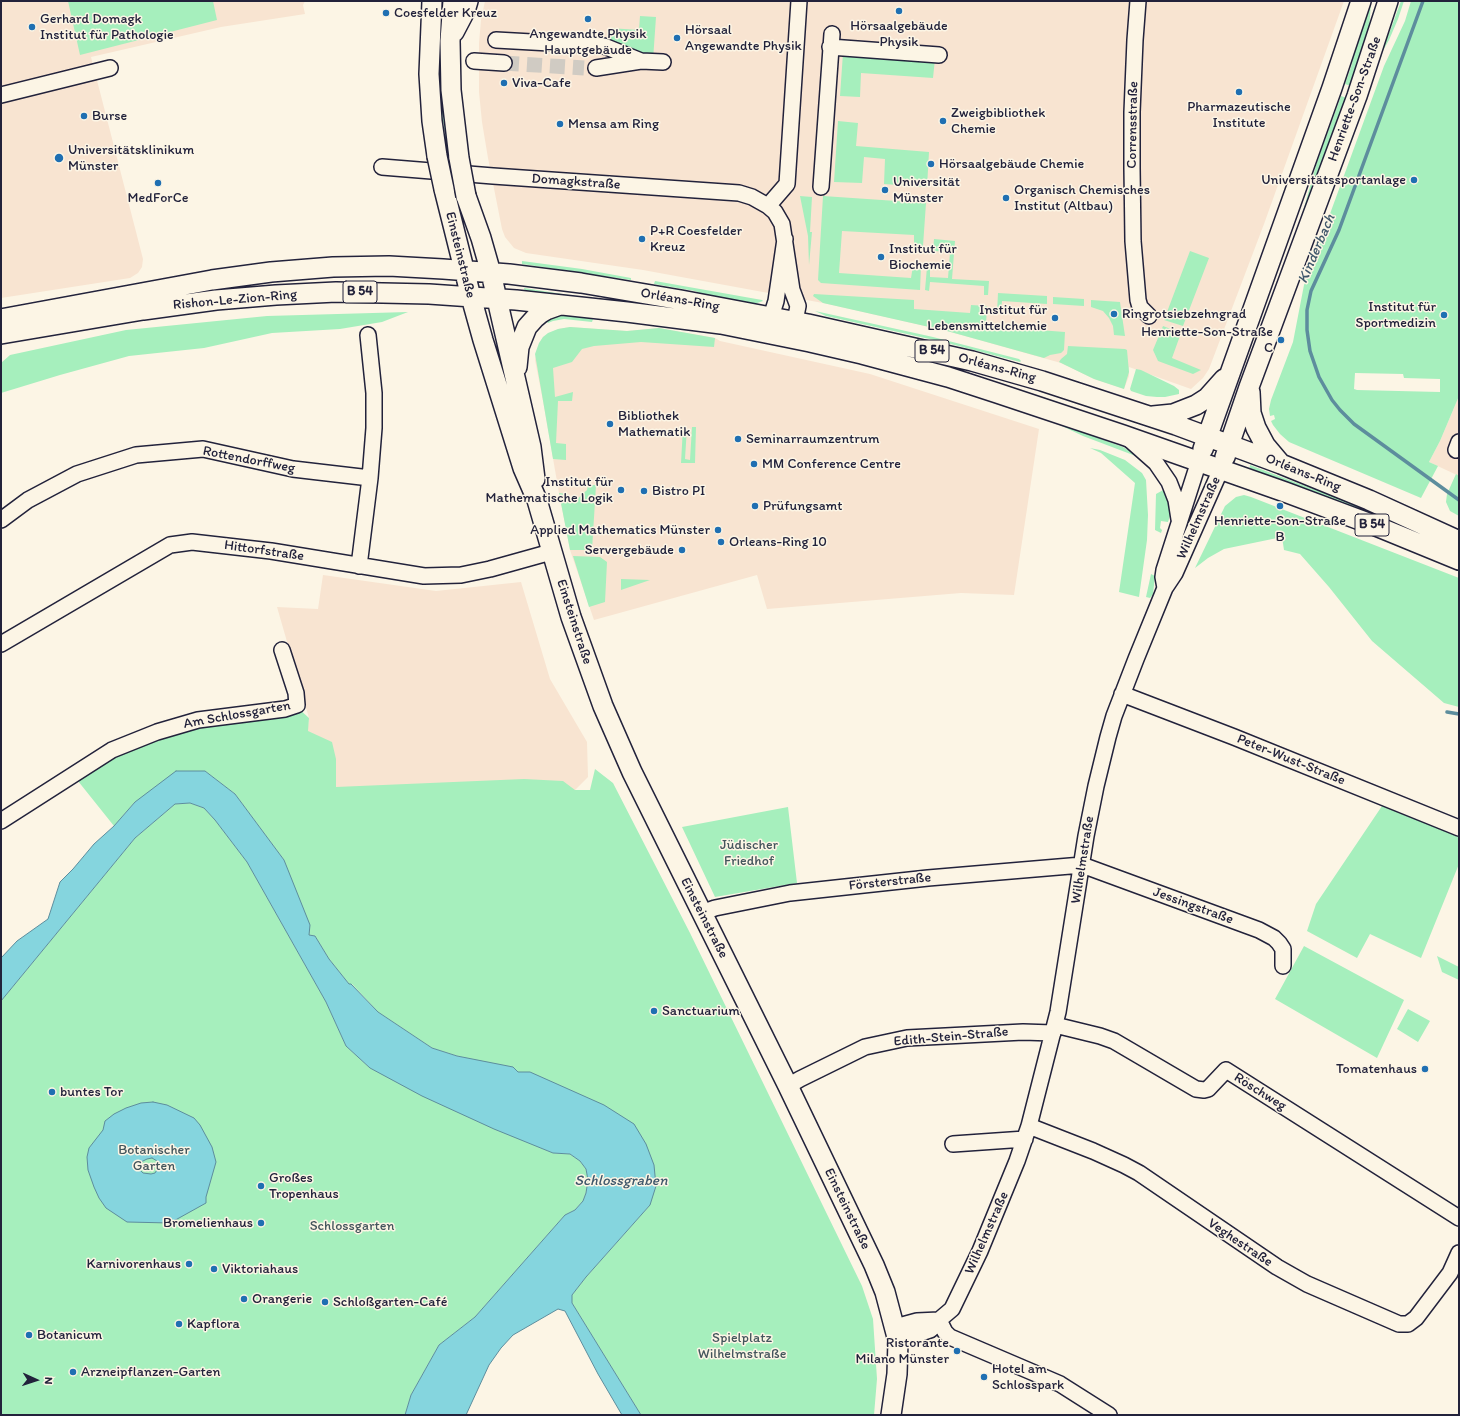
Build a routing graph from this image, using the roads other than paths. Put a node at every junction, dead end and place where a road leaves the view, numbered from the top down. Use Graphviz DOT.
graph roads {
  1 [pos="453,1"];
  2 [pos="468,1"];
  3 [pos="799,1"];
  4 [pos="1138,1"];
  5 [pos="1361,1"];
  6 [pos="1388,1"];
  7 [pos="430,5"];
  8 [pos="496,40"];
  9 [pos="450,41"];
  10 [pos="939,55"];
  11 [pos="476,61"];
  12 [pos="641,61"];
  13 [pos="663,62"];
  14 [pos="504,63"];
  15 [pos="110,68"];
  16 [pos="596,68"];
  17 [pos="1,95"];
  18 [pos="382,167"];
  19 [pos="821,187"];
  20 [pos="768,206"];
  21 [pos="785,239"];
  22 [pos="464,270"];
  23 [pos="491,273"];
  24 [pos="471,297"];
  25 [pos="497,299"];
  26 [pos="564,304"];
  27 [pos="796,314"];
  28 [pos="1149,316"];
  29 [pos="771,317"];
  30 [pos="1,319"];
  31 [pos="1,334"];
  32 [pos="368,335"];
  33 [pos="780,336"];
  34 [pos="1231,370"];
  35 [pos="1249,387"];
  36 [pos="517,388"];
  37 [pos="1152,417"];
  38 [pos="1124,434"];
  39 [pos="1207,437"];
  40 [pos="1229,445"];
  41 [pos="1199,461"];
  42 [pos="1281,464"];
  43 [pos="1221,469"];
  44 [pos="370,478"];
  45 [pos="536,500"];
  46 [pos="1,520"];
  47 [pos="1179,524"];
  48 [pos="1459,541"];
  49 [pos="551,552"];
  50 [pos="1459,560"];
  51 [pos="359,566"];
  52 [pos="1165,588"];
  53 [pos="1,644"];
  54 [pos="282,650"];
  55 [pos="1122,694"];
  56 [pos="1,821"];
  57 [pos="1459,828"];
  58 [pos="1082,866"];
  59 [pos="701,913"];
  60 [pos="1283,966"];
  61 [pos="1054,1029"];
  62 [pos="788,1086"];
  63 [pos="1027,1132"];
  64 [pos="953,1144"];
  65 [pos="1459,1218"];
  66 [pos="1459,1253"];
  67 [pos="939,1320"];
  68 [pos="896,1334"];
  69 [pos="891,1415"];
  70 [pos="1109,1415"];
  1 -- 9 [label="main road, Einsteinstraße"];
  2 -- 9 [label="main road"];
  3 -- 20 [label="street"];
  4 -- 28 [label="street, Corrensstraße"];
  5 -- 34 [label="main road, Henriette-Son-Straße"];
  6 -- 35 [label="main road, Henriette-Son-Straße"];
  7 -- 22 [label="main road, Einsteinstraße, bridge"];
  8 -- 12 [label="street"];
  9 -- 23 [label="main road, Einsteinstraße, bridge"];
  10 -- 19 [label="street"];
  11 -- 14 [label="street"];
  12 -- 13 [label="street"];
  12 -- 16 [label="street"];
  15 -- 17 [label="street"];
  18 -- 20 [label="street, Domagkstraße"];
  20 -- 21 [label="street"];
  21 -- 27 [label="street"];
  21 -- 29 [label="street"];
  22 -- 23 [label="main road, Orléans-Ring / B 54"];
  22 -- 24 [label="main road, Einsteinstraße"];
  22 -- 30 [label="main road, Rishon-Le-Zion-Ring / B 54"];
  23 -- 25 [label="main road, Einsteinstraße"];
  23 -- 29 [label="main road, Orléans-Ring / B 54"];
  24 -- 25 [label="main road, Orléans-Ring / B 54"];
  24 -- 31 [label="main road, Rishon-Le-Zion-Ring / B 54"];
  24 -- 45 [label="main road, Einsteinstraße"];
  25 -- 26 [label="main road, Orléans-Ring / B 54"];
  25 -- 36 [label="main road, Einsteinstraße"];
  26 -- 33 [label="main road, Orléans-Ring / B 54"];
  26 -- 36 [label="main road"];
  27 -- 29 [label="main road, Orléans-Ring / B 54"];
  27 -- 33 [label="street"];
  27 -- 37 [label="main road, Orléans-Ring / B 54"];
  29 -- 33 [label="street"];
  32 -- 44 [label="street"];
  33 -- 38 [label="main road, Orléans-Ring / B 54"];
  34 -- 37 [label="main road"];
  34 -- 39 [label="main road, Henriette-Son-Straße"];
  35 -- 40 [label="main road, Henriette-Son-Straße"];
  35 -- 42 [label="main road"];
  36 -- 45 [label="main road, Einsteinstraße"];
  37 -- 39 [label="main road, Orléans-Ring / B 54"];
  38 -- 41 [label="main road, Orléans-Ring / B 54"];
  38 -- 47 [label="street, Wilhelmstraße"];
  39 -- 40 [label="main road, Orléans-Ring / B 54"];
  39 -- 41 [label="main road, Henriette-Son-Straße"];
  40 -- 42 [label="main road, Orléans-Ring / B 54"];
  40 -- 43 [label="main road, Wilhelmstraße"];
  41 -- 43 [label="main road, Orléans-Ring / B 54"];
  41 -- 47 [label="street, Wilhelmstraße"];
  42 -- 48 [label="main road, Orléans-Ring / B 54"];
  43 -- 50 [label="main road, Orléans-Ring / B 54"];
  43 -- 52 [label="street, Wilhelmstraße"];
  44 -- 46 [label="street, Rottendorffweg"];
  44 -- 51 [label="street"];
  45 -- 49 [label="main road, Einsteinstraße"];
  47 -- 52 [label="street, Wilhelmstraße"];
  49 -- 51 [label="street, Hittorfstraße"];
  49 -- 59 [label="main road, Einsteinstraße"];
  51 -- 53 [label="street, Hittorfstraße"];
  52 -- 55 [label="street, Wilhelmstraße"];
  54 -- 56 [label="street, Am Schlossgarten"];
  55 -- 57 [label="street, Peter-Wust-Straße"];
  55 -- 58 [label="street, Wilhelmstraße"];
  58 -- 59 [label="street, Försterstraße"];
  58 -- 60 [label="street, Jessingstraße"];
  58 -- 61 [label="street, Wilhelmstraße"];
  59 -- 62 [label="main road, Einsteinstraße"];
  61 -- 62 [label="street, Edith-Stein-Straße"];
  61 -- 63 [label="street, Wilhelmstraße"];
  61 -- 65 [label="street, Röschweg"];
  62 -- 68 [label="main road, Einsteinstraße"];
  63 -- 64 [label="street"];
  63 -- 66 [label="street, Veghestraße"];
  63 -- 67 [label="street, Wilhelmstraße"];
  67 -- 68 [label="street, Wilhelmstraße"];
  67 -- 70 [label="street"];
  68 -- 69 [label="main road"];
}
